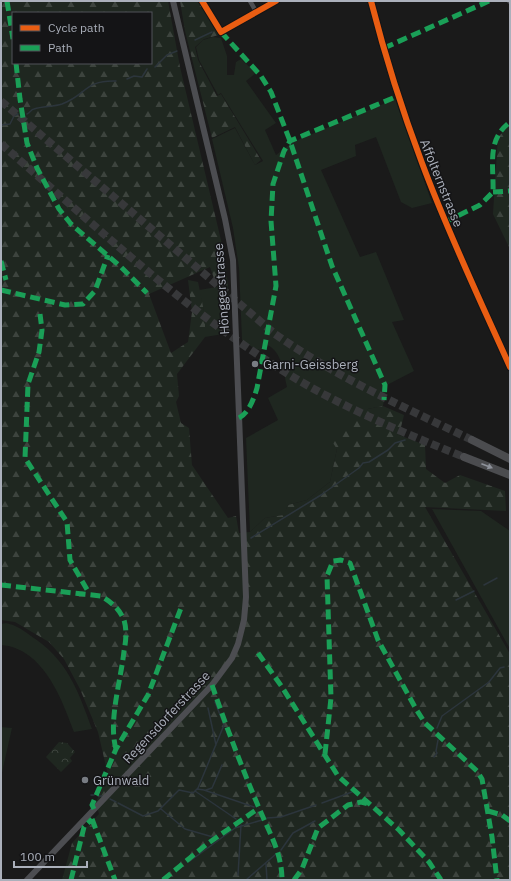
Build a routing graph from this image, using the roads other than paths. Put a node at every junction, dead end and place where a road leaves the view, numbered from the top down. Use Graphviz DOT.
graph roads {
  1 [pos="173,1"];
  2 [pos="202,1"];
  3 [pos="250,1"];
  4 [pos="276,1"];
  5 [pos="371,1"];
  6 [pos="257,13"];
  7 [pos="510,367"];
  8 [pos="472,440"];
  9 [pos="464,458"];
  10 [pos="510,458"];
  11 [pos="510,475"];
  12 [pos="244,534"];
  13 [pos="27,880"];
  1 -- 12 [label="main road, Hönggerstrasse"];
  2 -- 6 [label="street"];
  3 -- 6 [label="street"];
  4 -- 6 [label="street"];
  5 -- 7 [label="main road, Affolternstrasse"];
  8 -- 10 [label="highway"];
  9 -- 11 [label="highway, one-way"];
  12 -- 13 [label="main road, Regensdorferstrasse"];
}
